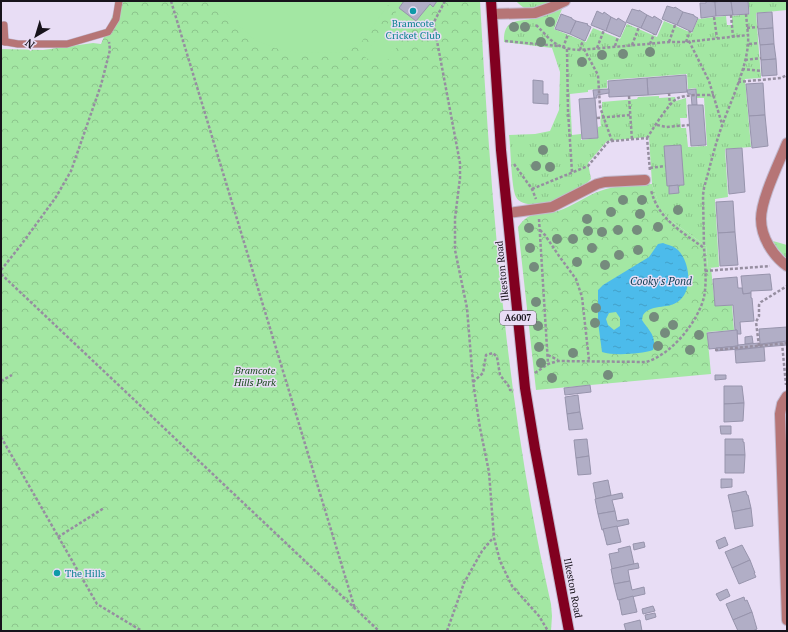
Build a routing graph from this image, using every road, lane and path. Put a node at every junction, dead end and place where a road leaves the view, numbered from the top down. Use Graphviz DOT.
graph roads {
  1 [pos="119,1"];
  2 [pos="172,1"];
  3 [pos="446,1"];
  4 [pos="492,1"];
  5 [pos="565,1"];
  6 [pos="492,14"];
  7 [pos="526,14"];
  8 [pos="746,14"];
  9 [pos="731,15"];
  10 [pos="714,17"];
  11 [pos="675,24"];
  12 [pos="4,25"];
  13 [pos="758,27"];
  14 [pos="639,28"];
  15 [pos="747,28"];
  16 [pos="604,30"];
  17 [pos="690,31"];
  18 [pos="108,32"];
  19 [pos="568,34"];
  20 [pos="654,34"];
  21 [pos="748,35"];
  22 [pos="618,36"];
  23 [pos="733,37"];
  24 [pos="717,38"];
  25 [pos="494,40"];
  26 [pos="583,40"];
  27 [pos="3,41"];
  28 [pos="687,41"];
  29 [pos="669,42"];
  30 [pos="759,43"];
  31 [pos="650,44"];
  32 [pos="749,44"];
  33 [pos="632,45"];
  34 [pos="558,46"];
  35 [pos="615,46"];
  36 [pos="563,48"];
  37 [pos="597,48"];
  38 [pos="567,49"];
  39 [pos="584,49"];
  40 [pos="580,50"];
  41 [pos="761,58"];
  42 [pos="745,60"];
  43 [pos="742,69"];
  44 [pos="762,71"];
  45 [pos="787,75"];
  46 [pos="738,82"];
  47 [pos="669,93"];
  48 [pos="714,95"];
  49 [pos="629,96"];
  50 [pos="670,105"];
  51 [pos="630,115"];
  52 [pos="603,117"];
  53 [pos="596,118"];
  54 [pos="722,124"];
  55 [pos="657,125"];
  56 [pos="689,125"];
  57 [pos="647,138"];
  58 [pos="632,140"];
  59 [pos="612,141"];
  60 [pos="787,143"];
  61 [pos="501,150"];
  62 [pos="666,166"];
  63 [pos="650,168"];
  64 [pos="572,172"];
  65 [pos="648,180"];
  66 [pos="532,189"];
  67 [pos="538,209"];
  68 [pos="508,213"];
  69 [pos="540,230"];
  70 [pos="704,248"];
  71 [pos="783,264"];
  72 [pos="1,270"];
  73 [pos="705,272"];
  74 [pos="1,274"];
  75 [pos="787,286"];
  76 [pos="782,343"];
  77 [pos="787,343"];
  78 [pos="759,346"];
  79 [pos="715,350"];
  80 [pos="548,355"];
  81 [pos="589,360"];
  82 [pos="558,361"];
  83 [pos="548,364"];
  84 [pos="12,375"];
  85 [pos="1,381"];
  86 [pos="473,382"];
  87 [pos="525,384"];
  88 [pos="787,388"];
  89 [pos="787,396"];
  90 [pos="1,437"];
  91 [pos="104,508"];
  92 [pos="58,537"];
  93 [pos="494,538"];
  94 [pos="355,609"];
  95 [pos="787,620"];
  96 [pos="142,631"];
  97 [pos="379,631"];
  98 [pos="447,631"];
  99 [pos="548,631"];
  100 [pos="569,631"];
  1 -- 18 [label="lane"];
  2 -- 94 [label="path"];
  3 -- 86 [label="path"];
  4 -- 6 [label="main road, Ilkeston Road / A6007"];
  5 -- 7 [label="street"];
  6 -- 7 [label="street"];
  6 -- 25 [label="main road, Ilkeston Road / A6007"];
  7 -- 34 [label="path"];
  8 -- 15 [label="path"];
  9 -- 23 [label="path"];
  10 -- 24 [label="path"];
  11 -- 29 [label="path"];
  12 -- 27 [label="lane"];
  13 -- 15 [label="path"];
  14 -- 33 [label="path"];
  15 -- 21 [label="path"];
  16 -- 37 [label="path"];
  17 -- 28 [label="path"];
  18 -- 27 [label="lane"];
  18 -- 72 [label="path"];
  19 -- 36 [label="path"];
  20 -- 31 [label="path"];
  21 -- 23 [label="path"];
  21 -- 32 [label="path"];
  22 -- 35 [label="path"];
  23 -- 24 [label="path"];
  24 -- 28 [label="path"];
  25 -- 34 [label="path"];
  25 -- 61 [label="main road, Ilkeston Road / A6007"];
  26 -- 40 [label="path"];
  28 -- 29 [label="path"];
  28 -- 48 [label="path"];
  29 -- 31 [label="path"];
  30 -- 32 [label="path"];
  31 -- 33 [label="path"];
  32 -- 42 [label="path"];
  33 -- 35 [label="path"];
  34 -- 36 [label="path"];
  35 -- 37 [label="path"];
  36 -- 38 [label="path"];
  37 -- 39 [label="path"];
  38 -- 40 [label="path"];
  38 -- 64 [label="path"];
  39 -- 40 [label="path"];
  39 -- 52 [label="path"];
  41 -- 42 [label="path"];
  42 -- 43 [label="path"];
  43 -- 44 [label="path"];
  43 -- 46 [label="path"];
  45 -- 46 [label="path"];
  46 -- 54 [label="path"];
  47 -- 50 [label="path"];
  48 -- 50 [label="path"];
  48 -- 54 [label="path"];
  49 -- 51 [label="path"];
  50 -- 55 [label="path"];
  51 -- 52 [label="path"];
  51 -- 58 [label="path"];
  52 -- 53 [label="path"];
  52 -- 59 [label="path"];
  54 -- 70 [label="path"];
  55 -- 56 [label="path"];
  55 -- 57 [label="path"];
  57 -- 58 [label="path"];
  57 -- 63 [label="path"];
  58 -- 59 [label="path"];
  59 -- 64 [label="path"];
  60 -- 71 [label="street"];
  61 -- 66 [label="path"];
  61 -- 68 [label="main road, Ilkeston Road / A6007"];
  62 -- 63 [label="path"];
  63 -- 65 [label="path"];
  64 -- 66 [label="path"];
  65 -- 67 [label="street"];
  65 -- 70 [label="path"];
  66 -- 67 [label="path"];
  67 -- 68 [label="street"];
  67 -- 69 [label="path"];
  68 -- 87 [label="main road, Ilkeston Road / A6007"];
  69 -- 80 [label="path"];
  69 -- 81 [label="path"];
  70 -- 73 [label="path"];
  71 -- 73 [label="path"];
  73 -- 81 [label="path"];
  74 -- 94 [label="path"];
  75 -- 78 [label="path"];
  76 -- 77 [label="path"];
  76 -- 78 [label="path"];
  76 -- 88 [label="path"];
  78 -- 79 [label="path"];
  80 -- 82 [label="path"];
  80 -- 83 [label="path"];
  81 -- 82 [label="path"];
  82 -- 83 [label="path"];
  83 -- 87 [label="path"];
  84 -- 85 [label="path"];
  86 -- 87 [label="path"];
  86 -- 93 [label="path"];
  87 -- 100 [label="main road, Ilkeston Road / A6007"];
  89 -- 95 [label="street"];
  90 -- 92 [label="path"];
  91 -- 92 [label="path"];
  92 -- 96 [label="path"];
  93 -- 98 [label="path"];
  93 -- 99 [label="path"];
  94 -- 97 [label="path"];
}
